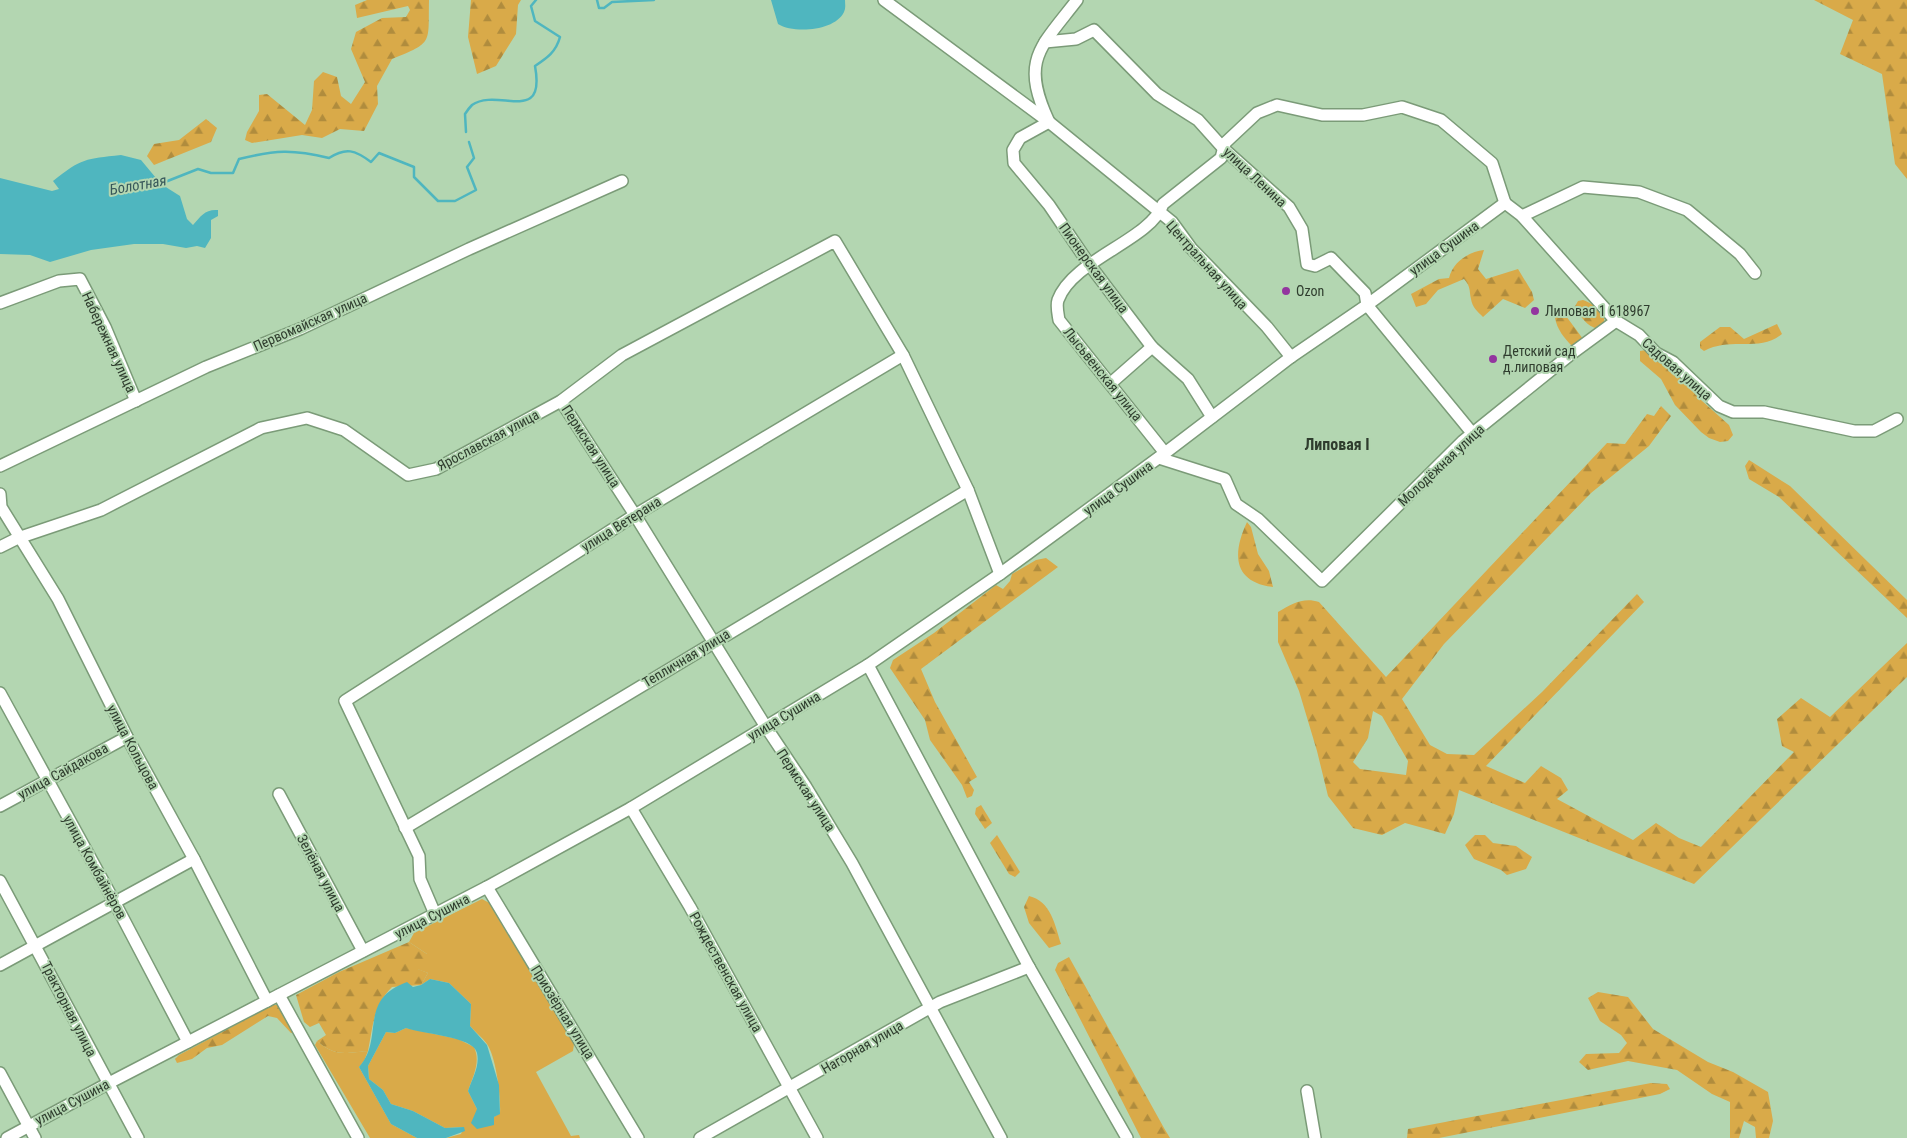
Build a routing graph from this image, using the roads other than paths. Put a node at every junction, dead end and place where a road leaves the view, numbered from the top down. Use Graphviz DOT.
graph roads {
  1 [pos="884,0"];
  2 [pos="1077,0"];
  3 [pos="1045,42"];
  4 [pos="1048,122"];
  5 [pos="1224,149"];
  6 [pos="622,181"];
  7 [pos="1505,204"];
  8 [pos="1160,214"];
  9 [pos="1522,216"];
  10 [pos="1089,264"];
  11 [pos="1755,273"];
  12 [pos="0,304"];
  13 [pos="1366,305"];
  14 [pos="1616,321"];
  15 [pos="1152,347"];
  16 [pos="903,355"];
  17 [pos="1291,357"];
  18 [pos="1111,383"];
  19 [pos="136,401"];
  20 [pos="561,401"];
  21 [pos="1212,417"];
  22 [pos="1897,420"];
  23 [pos="1473,434"];
  24 [pos="1162,455"];
  25 [pos="0,466"];
  26 [pos="968,490"];
  27 [pos="0,494"];
  28 [pos="635,515"];
  29 [pos="18,538"];
  30 [pos="0,547"];
  31 [pos="1000,574"];
  32 [pos="714,641"];
  33 [pos="868,665"];
  34 [pos="0,693"];
  35 [pos="766,727"];
  36 [pos="127,736"];
  37 [pos="47,780"];
  38 [pos="279,794"];
  39 [pos="0,806"];
  40 [pos="631,808"];
  41 [pos="405,828"];
  42 [pos="194,860"];
  43 [pos="0,881"];
  44 [pos="487,887"];
  45 [pos="115,903"];
  46 [pos="435,914"];
  47 [pos="37,946"];
  48 [pos="363,951"];
  49 [pos="0,965"];
  50 [pos="1029,967"];
  51 [pos="279,995"];
  52 [pos="266,1001"];
  53 [pos="931,1007"];
  54 [pos="188,1042"];
  55 [pos="0,1073"];
  56 [pos="107,1084"];
  57 [pos="789,1088"];
  58 [pos="1307,1091"];
  59 [pos="28,1126"];
  60 [pos="6,1138"];
  61 [pos="35,1138"];
  62 [pos="138,1138"];
  63 [pos="358,1138"];
  64 [pos="638,1138"];
  65 [pos="700,1138"];
  66 [pos="818,1138"];
  67 [pos="1001,1138"];
  68 [pos="1127,1138"];
  69 [pos="1315,1138"];
  1 -- 4 [label="street, Центральная улица"];
  2 -- 3 [label="street"];
  3 -- 4 [label="street"];
  3 -- 5 [label="street, улица Ленина"];
  4 -- 8 [label="street, Центральная улица"];
  4 -- 10 [label="street, Пионерская улица"];
  5 -- 7 [label="street"];
  5 -- 8 [label="street"];
  5 -- 13 [label="street, улица Ленина"];
  6 -- 19 [label="street, Первомайская улица"];
  7 -- 9 [label="street, Садовая улица"];
  7 -- 13 [label="street, улица Сушина"];
  8 -- 10 [label="street"];
  8 -- 17 [label="street, Центральная улица"];
  9 -- 11 [label="street"];
  9 -- 14 [label="street, Садовая улица"];
  10 -- 15 [label="street, Пионерская улица"];
  10 -- 18 [label="street, Лысьвенская улица"];
  12 -- 19 [label="street, Набережная улица"];
  13 -- 17 [label="street, улица Сушина"];
  13 -- 23 [label="street, улица Ленина"];
  14 -- 22 [label="street, Садовая улица"];
  14 -- 23 [label="street, Молодёжная улица"];
  15 -- 18 [label="street"];
  15 -- 21 [label="street, Пионерская улица"];
  16 -- 20 [label="street, Ярославская улица"];
  16 -- 26 [label="street"];
  16 -- 28 [label="street, улица Ветерана"];
  17 -- 21 [label="street, улица Сушина"];
  18 -- 24 [label="street, Лысьвенская улица"];
  19 -- 25 [label="street, Первомайская улица"];
  20 -- 28 [label="street, Пермская улица"];
  20 -- 29 [label="street, Ярославская улица"];
  21 -- 24 [label="street, улица Сушина"];
  23 -- 24 [label="street, Молодёжная улица"];
  24 -- 31 [label="street, улица Сушина"];
  26 -- 31 [label="street"];
  26 -- 32 [label="street, Тепличная улица"];
  27 -- 29 [label="street, улица Кольцова"];
  28 -- 32 [label="street, Пермская улица"];
  28 -- 41 [label="street, улица Ветерана"];
  29 -- 30 [label="street, Ярославская улица"];
  29 -- 36 [label="street, улица Кольцова"];
  31 -- 33 [label="street, улица Сушина"];
  32 -- 35 [label="street, Пермская улица"];
  32 -- 41 [label="street, Тепличная улица"];
  33 -- 35 [label="street, улица Сушина"];
  33 -- 50 [label="street"];
  34 -- 37 [label="street, улица Комбайнёров"];
  35 -- 40 [label="street, улица Сушина"];
  35 -- 53 [label="street, Пермская улица"];
  36 -- 37 [label="street, улица Сайдакова"];
  36 -- 42 [label="street, улица Кольцова"];
  37 -- 39 [label="street, улица Сайдакова"];
  37 -- 45 [label="street, улица Комбайнёров"];
  38 -- 48 [label="street, Зелёная улица"];
  40 -- 44 [label="street, улица Сушина"];
  40 -- 57 [label="street, Рождественская улица"];
  41 -- 46 [label="street"];
  42 -- 45 [label="street"];
  42 -- 52 [label="street, улица Кольцова"];
  43 -- 47 [label="street, Тракторная улица"];
  44 -- 46 [label="street, улица Сушина"];
  44 -- 64 [label="street, Приозёрная улица"];
  45 -- 47 [label="street"];
  45 -- 54 [label="street, улица Комбайнёров"];
  46 -- 48 [label="street, улица Сушина"];
  47 -- 49 [label="street"];
  47 -- 56 [label="street, Тракторная улица"];
  48 -- 51 [label="street, улица Сушина"];
  50 -- 53 [label="street, Нагорная улица"];
  50 -- 68 [label="street"];
  51 -- 52 [label="street, улица Сушина"];
  51 -- 63 [label="street"];
  52 -- 54 [label="street, улица Сушина"];
  53 -- 57 [label="street, Нагорная улица"];
  53 -- 67 [label="street, Пермская улица"];
  54 -- 56 [label="street, улица Сушина"];
  55 -- 59 [label="street"];
  56 -- 59 [label="street, улица Сушина"];
  56 -- 62 [label="street, Тракторная улица"];
  57 -- 65 [label="street, Нагорная улица"];
  57 -- 66 [label="street, Рождественская улица"];
  58 -- 69 [label="street"];
  59 -- 60 [label="street, улица Сушина"];
  59 -- 61 [label="street"];
}
